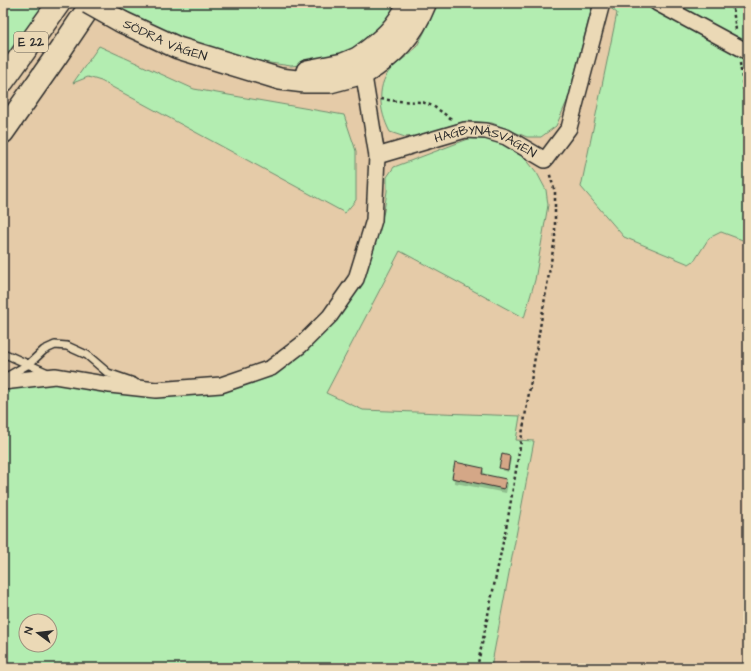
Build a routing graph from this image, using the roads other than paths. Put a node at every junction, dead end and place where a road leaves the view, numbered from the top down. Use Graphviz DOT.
graph roads {
  1 [pos="59,3"];
  2 [pos="88,3"];
  3 [pos="92,3"];
  4 [pos="108,3"];
  5 [pos="409,3"];
  6 [pos="425,3"];
  7 [pos="602,3"];
  8 [pos="657,3"];
  9 [pos="748,52"];
  10 [pos="55,58"];
  11 [pos="362,65"];
  12 [pos="3,81"];
  13 [pos="3,132"];
  14 [pos="376,156"];
  15 [pos="3,353"];
  16 [pos="29,364"];
  17 [pos="55,376"];
  18 [pos="3,380"];
  19 [pos="156,390"];
  1 -- 12 [label="highway, E 22"];
  2 -- 11 [label="main road, SÖDRA VÄGEN, bridge"];
  3 -- 10 [label="highway, E 22"];
  4 -- 10 [label="highway"];
  5 -- 11 [label="highway"];
  6 -- 11 [label="highway"];
  7 -- 14 [label="street, HAGBYNÄSVÄGEN"];
  8 -- 9 [label="street"];
  10 -- 13 [label="highway, E 22"];
  11 -- 14 [label="street"];
  14 -- 19 [label="street"];
  15 -- 16 [label="lane"];
  16 -- 17 [label="lane"];
  16 -- 18 [label="lane"];
  16 -- 19 [label="lane"];
  17 -- 18 [label="street"];
  17 -- 19 [label="street"];
}
